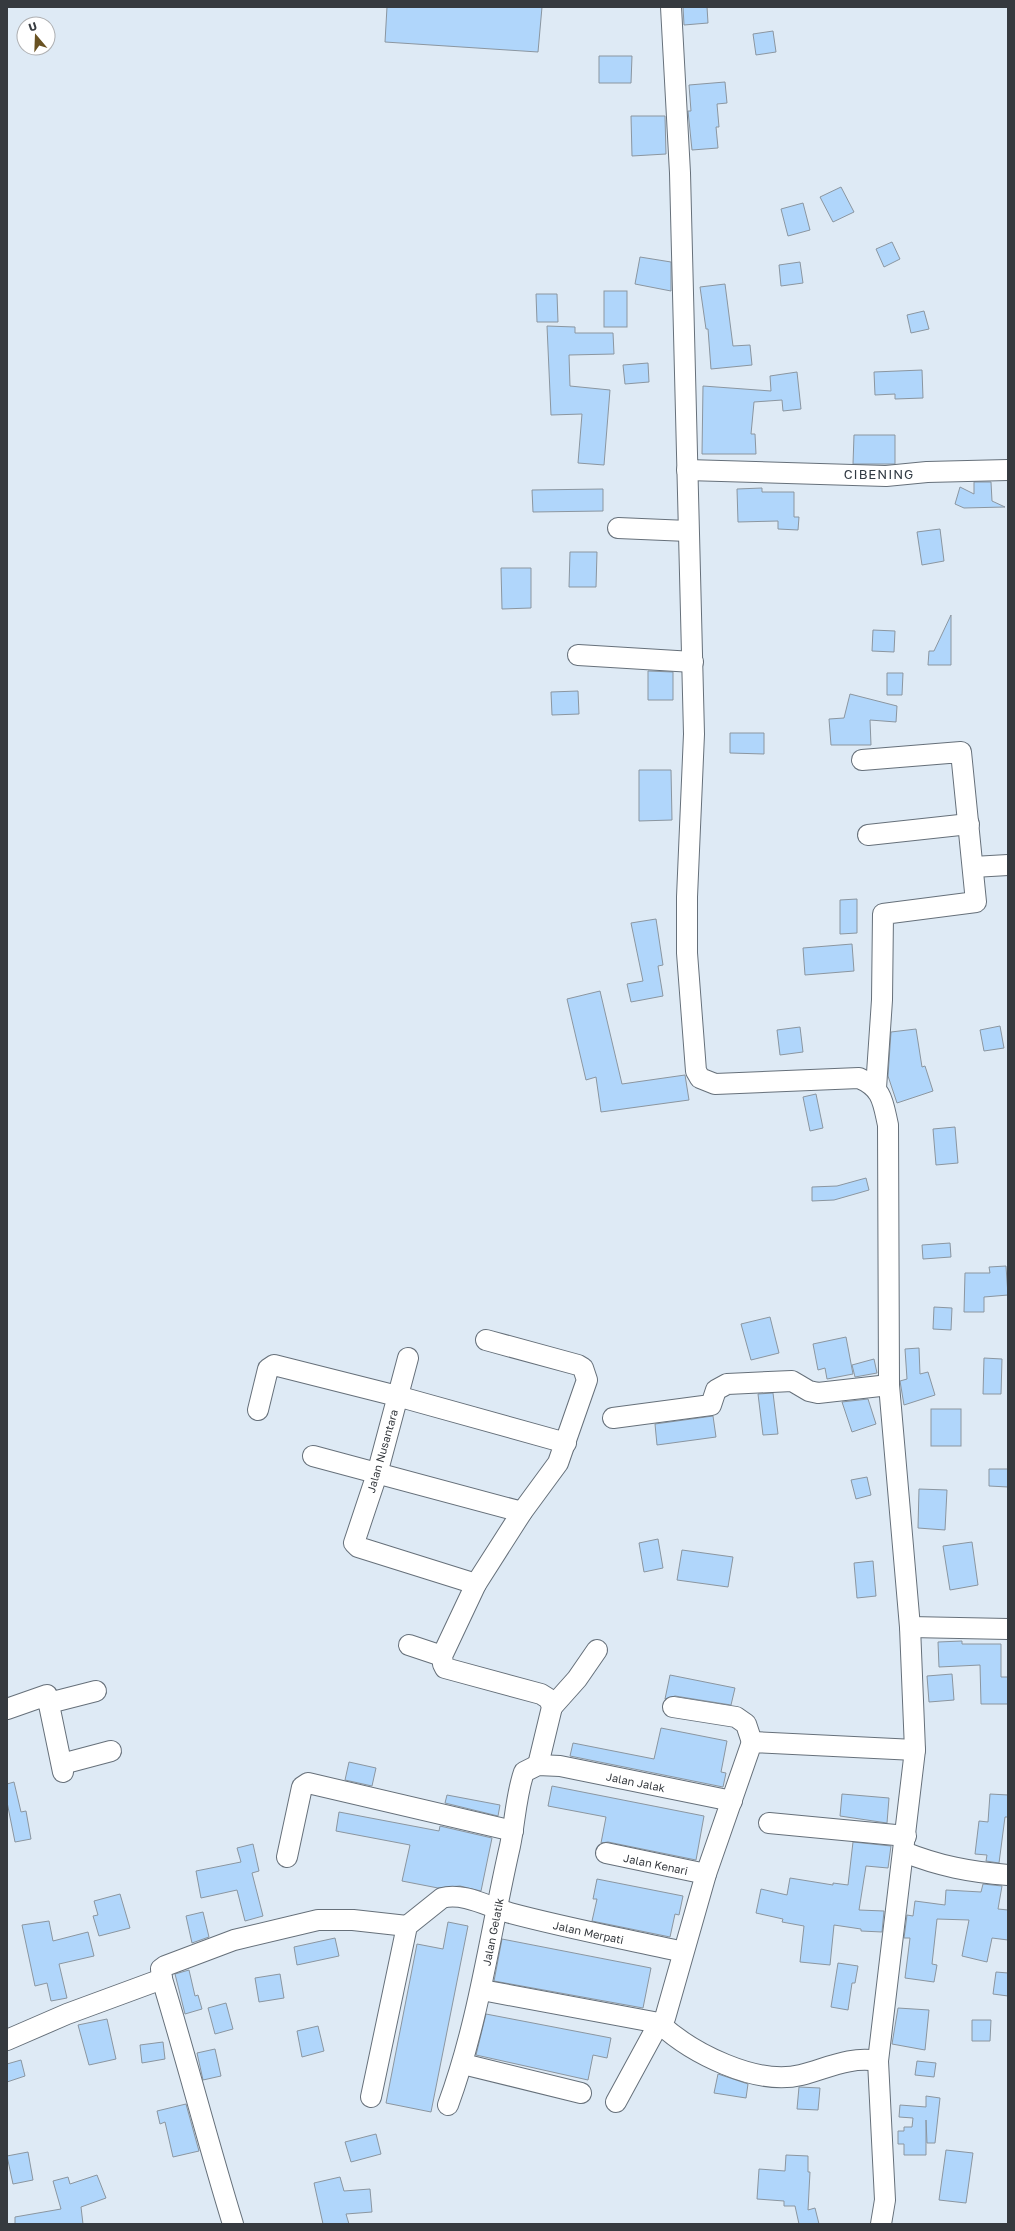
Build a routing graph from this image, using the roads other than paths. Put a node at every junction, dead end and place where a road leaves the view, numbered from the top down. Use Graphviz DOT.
graph roads {
  1 [pos="671,7"];
  2 [pos="686,470"];
  3 [pos="1008,470"];
  4 [pos="618,528"];
  5 [pos="688,531"];
  6 [pos="578,656"];
  7 [pos="693,662"];
  8 [pos="862,760"];
  9 [pos="968,824"];
  10 [pos="868,836"];
  11 [pos="1008,865"];
  12 [pos="973,866"];
  13 [pos="876,1088"];
  14 [pos="486,1340"];
  15 [pos="408,1358"];
  16 [pos="889,1385"];
  17 [pos="398,1396"];
  18 [pos="258,1410"];
  19 [pos="613,1418"];
  20 [pos="566,1443"];
  21 [pos="313,1456"];
  22 [pos="377,1474"];
  23 [pos="522,1512"];
  24 [pos="476,1584"];
  25 [pos="910,1627"];
  26 [pos="1008,1629"];
  27 [pos="409,1645"];
  28 [pos="597,1650"];
  29 [pos="442,1656"];
  30 [pos="96,1691"];
  31 [pos="49,1703"];
  32 [pos="552,1707"];
  33 [pos="673,1707"];
  34 [pos="7,1709"];
  35 [pos="752,1742"];
  36 [pos="915,1750"];
  37 [pos="111,1751"];
  38 [pos="538,1765"];
  39 [pos="732,1801"];
  40 [pos="769,1823"];
  41 [pos="513,1831"];
  42 [pos="904,1844"];
  43 [pos="606,1853"];
  44 [pos="287,1857"];
  45 [pos="706,1874"];
  46 [pos="1008,1875"];
  47 [pos="496,1908"];
  48 [pos="407,1926"];
  49 [pos="683,1952"];
  50 [pos="162,1979"];
  51 [pos="482,1990"];
  52 [pos="659,2023"];
  53 [pos="7,2040"];
  54 [pos="878,2061"];
  55 [pos="463,2064"];
  56 [pos="581,2093"];
  57 [pos="371,2097"];
  58 [pos="616,2102"];
  59 [pos="448,2106"];
  60 [pos="233,2224"];
  61 [pos="880,2224"];
  1 -- 2 [label="street"];
  2 -- 3 [label="street"];
  2 -- 5 [label="street"];
  4 -- 5 [label="street"];
  5 -- 7 [label="street"];
  6 -- 7 [label="street"];
  7 -- 13 [label="street"];
  8 -- 9 [label="street"];
  9 -- 10 [label="street"];
  9 -- 12 [label="street"];
  11 -- 12 [label="street"];
  12 -- 13 [label="street"];
  13 -- 16 [label="street"];
  14 -- 20 [label="street"];
  15 -- 17 [label="street, Jalan Nusantara"];
  16 -- 19 [label="street"];
  16 -- 25 [label="street"];
  17 -- 18 [label="street"];
  17 -- 20 [label="street"];
  17 -- 22 [label="street, Jalan Nusantara"];
  20 -- 23 [label="street"];
  21 -- 22 [label="street"];
  22 -- 23 [label="street"];
  22 -- 24 [label="street, Jalan Nusantara"];
  23 -- 24 [label="street"];
  24 -- 29 [label="street"];
  25 -- 26 [label="street"];
  25 -- 36 [label="street"];
  27 -- 29 [label="street"];
  28 -- 32 [label="street"];
  29 -- 32 [label="street"];
  30 -- 31 [label="street"];
  31 -- 34 [label="street"];
  31 -- 37 [label="street"];
  32 -- 38 [label="street"];
  33 -- 35 [label="street"];
  35 -- 36 [label="street"];
  35 -- 39 [label="street"];
  36 -- 42 [label="street"];
  38 -- 39 [label="street, Jalan Jalak"];
  38 -- 41 [label="street, Jalan Gelatik"];
  39 -- 45 [label="street"];
  40 -- 42 [label="street"];
  41 -- 44 [label="street"];
  41 -- 47 [label="street, Jalan Gelatik"];
  42 -- 46 [label="street"];
  42 -- 54 [label="street"];
  43 -- 45 [label="street, Jalan Kenari"];
  45 -- 49 [label="street"];
  47 -- 48 [label="street, Jalan Merpati"];
  47 -- 49 [label="street, Jalan Merpati"];
  47 -- 51 [label="street, Jalan Gelatik"];
  48 -- 50 [label="street"];
  48 -- 57 [label="street"];
  49 -- 52 [label="street"];
  50 -- 53 [label="street"];
  50 -- 60 [label="street"];
  51 -- 52 [label="street"];
  51 -- 55 [label="street, Jalan Gelatik"];
  52 -- 54 [label="street"];
  52 -- 58 [label="street"];
  54 -- 61 [label="street"];
  55 -- 56 [label="street"];
  55 -- 59 [label="street, Jalan Gelatik"];
}
